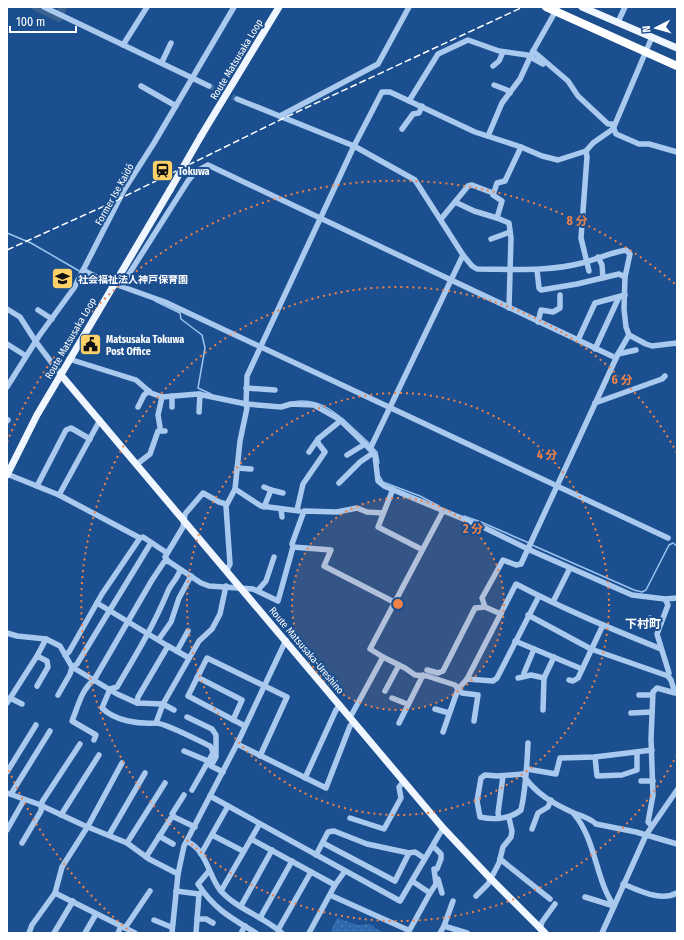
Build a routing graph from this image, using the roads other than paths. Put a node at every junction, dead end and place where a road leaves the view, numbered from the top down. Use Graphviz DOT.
graph roads {
  1 [pos="44,7"];
  2 [pos="147,7"];
  3 [pos="234,7"];
  4 [pos="279,7"];
  5 [pos="409,7"];
  6 [pos="546,7"];
  7 [pos="558,7"];
  8 [pos="582,7"];
  9 [pos="625,7"];
  10 [pos="618,22"];
  11 [pos="652,37"];
  12 [pos="171,43"];
  13 [pos="123,45"];
  14 [pos="677,48"];
  15 [pos="503,52"];
  16 [pos="531,54"];
  17 [pos="162,62"];
  18 [pos="543,64"];
  19 [pos="493,66"];
  20 [pos="677,66"];
  21 [pos="193,77"];
  22 [pos="494,85"];
  23 [pos="141,86"];
  24 [pos="209,86"];
  25 [pos="510,93"];
  26 [pos="237,99"];
  27 [pos="410,101"];
  28 [pos="176,106"];
  29 [pos="422,106"];
  30 [pos="280,116"];
  31 [pos="402,129"];
  32 [pos="613,129"];
  33 [pos="488,136"];
  34 [pos="354,146"];
  35 [pos="521,147"];
  36 [pos="586,151"];
  37 [pos="677,152"];
  38 [pos="493,193"];
  39 [pos="455,202"];
  40 [pos="441,218"];
  41 [pos="497,218"];
  42 [pos="320,220"];
  43 [pos="510,232"];
  44 [pos="491,239"];
  45 [pos="463,255"];
  46 [pos="598,257"];
  47 [pos="587,261"];
  48 [pos="510,269"];
  49 [pos="83,270"];
  50 [pos="537,270"];
  51 [pos="589,271"];
  52 [pos="625,277"];
  53 [pos="603,278"];
  54 [pos="450,280"];
  55 [pos="118,284"];
  56 [pos="560,295"];
  57 [pos="622,296"];
  58 [pos="509,308"];
  59 [pos="7,309"];
  60 [pos="38,310"];
  61 [pos="52,319"];
  62 [pos="538,322"];
  63 [pos="629,335"];
  64 [pos="578,340"];
  65 [pos="36,342"];
  66 [pos="677,343"];
  67 [pos="7,344"];
  68 [pos="261,347"];
  69 [pos="595,349"];
  70 [pos="636,350"];
  71 [pos="26,356"];
  72 [pos="617,356"];
  73 [pos="69,359"];
  74 [pos="61,375"];
  75 [pos="665,376"];
  76 [pos="7,387"];
  77 [pos="246,388"];
  78 [pos="275,390"];
  79 [pos="149,391"];
  80 [pos="200,394"];
  81 [pos="172,396"];
  82 [pos="162,397"];
  83 [pos="246,404"];
  84 [pos="595,404"];
  85 [pos="138,407"];
  86 [pos="172,407"];
  87 [pos="390,408"];
  88 [pos="199,412"];
  89 [pos="339,419"];
  90 [pos="100,420"];
  91 [pos="90,439"];
  92 [pos="318,439"];
  93 [pos="369,449"];
  94 [pos="309,452"];
  95 [pos="347,455"];
  96 [pos="137,464"];
  97 [pos="237,468"];
  98 [pos="251,469"];
  99 [pos="7,474"];
  100 [pos="339,483"];
  101 [pos="37,486"];
  102 [pos="556,486"];
  103 [pos="264,487"];
  104 [pos="234,489"];
  105 [pos="393,489"];
  106 [pos="271,490"];
  107 [pos="283,492"];
  108 [pos="59,495"];
  109 [pos="226,504"];
  110 [pos="264,507"];
  111 [pos="281,509"];
  112 [pos="300,511"];
  113 [pos="443,511"];
  114 [pos="383,514"];
  115 [pos="282,517"];
  116 [pos="184,520"];
  117 [pos="140,538"];
  118 [pos="668,538"];
  119 [pos="149,546"];
  120 [pos="293,547"];
  121 [pos="421,549"];
  122 [pos="528,549"];
  123 [pos="167,553"];
  124 [pos="274,557"];
  125 [pos="168,561"];
  126 [pos="570,568"];
  127 [pos="180,570"];
  128 [pos="227,570"];
  129 [pos="191,576"];
  130 [pos="226,586"];
  131 [pos="241,587"];
  132 [pos="258,590"];
  133 [pos="539,596"];
  134 [pos="677,598"];
  135 [pos="665,599"];
  136 [pos="394,602"];
  137 [pos="553,602"];
  138 [pos="97,603"];
  139 [pos="485,607"];
  140 [pos="109,610"];
  141 [pos="501,614"];
  142 [pos="528,615"];
  143 [pos="650,618"];
  144 [pos="129,622"];
  145 [pos="661,623"];
  146 [pos="603,625"];
  147 [pos="188,631"];
  148 [pos="7,633"];
  149 [pos="148,634"];
  150 [pos="46,639"];
  151 [pos="159,639"];
  152 [pos="286,640"];
  153 [pos="515,641"];
  154 [pos="168,646"];
  155 [pos="534,649"];
  156 [pos="592,649"];
  157 [pos="661,650"];
  158 [pos="177,651"];
  159 [pos="65,655"];
  160 [pos="37,656"];
  161 [pos="554,657"];
  162 [pos="189,658"];
  163 [pos="383,658"];
  164 [pos="399,665"];
  165 [pos="72,667"];
  166 [pos="582,669"];
  167 [pos="424,673"];
  168 [pos="524,673"];
  169 [pos="668,676"];
  170 [pos="197,677"];
  171 [pos="518,678"];
  172 [pos="544,678"];
  173 [pos="467,679"];
  174 [pos="94,680"];
  175 [pos="569,680"];
  176 [pos="37,686"];
  177 [pos="265,687"];
  178 [pos="110,689"];
  179 [pos="458,690"];
  180 [pos="385,691"];
  181 [pos="58,695"];
  182 [pos="638,695"];
  183 [pos="652,695"];
  184 [pos="392,698"];
  185 [pos="8,700"];
  186 [pos="137,703"];
  187 [pos="22,704"];
  188 [pos="163,704"];
  189 [pos="407,704"];
  190 [pos="340,705"];
  191 [pos="435,708"];
  192 [pos="174,710"];
  193 [pos="543,710"];
  194 [pos="652,712"];
  195 [pos="449,713"];
  196 [pos="631,713"];
  197 [pos="352,714"];
  198 [pos="186,717"];
  199 [pos="233,720"];
  200 [pos="474,720"];
  201 [pos="156,722"];
  202 [pos="354,722"];
  203 [pos="399,723"];
  204 [pos="36,725"];
  205 [pos="245,726"];
  206 [pos="50,731"];
  207 [pos="443,732"];
  208 [pos="94,740"];
  209 [pos="528,743"];
  210 [pos="80,744"];
  211 [pos="237,744"];
  212 [pos="214,749"];
  213 [pos="652,750"];
  214 [pos="184,751"];
  215 [pos="636,752"];
  216 [pos="99,755"];
  217 [pos="260,756"];
  218 [pos="595,757"];
  219 [pos="208,761"];
  220 [pos="122,763"];
  221 [pos="527,769"];
  222 [pos="7,772"];
  223 [pos="223,772"];
  224 [pos="145,773"];
  225 [pos="503,776"];
  226 [pos="305,778"];
  227 [pos="527,780"];
  228 [pos="404,781"];
  229 [pos="640,781"];
  230 [pos="653,781"];
  231 [pos="165,783"];
  232 [pos="192,790"];
  233 [pos="677,790"];
  234 [pos="9,794"];
  235 [pos="184,795"];
  236 [pos="210,796"];
  237 [pos="24,800"];
  238 [pos="551,800"];
  239 [pos="42,805"];
  240 [pos="228,806"];
  241 [pos="572,812"];
  242 [pos="61,815"];
  243 [pos="174,817"];
  244 [pos="350,818"];
  245 [pos="499,818"];
  246 [pos="509,818"];
  247 [pos="259,824"];
  248 [pos="651,825"];
  249 [pos="88,826"];
  250 [pos="195,827"];
  251 [pos="443,828"];
  252 [pos="532,828"];
  253 [pos="7,830"];
  254 [pos="212,835"];
  255 [pos="646,835"];
  256 [pos="109,836"];
  257 [pos="159,836"];
  258 [pos="251,839"];
  259 [pos="188,842"];
  260 [pos="22,843"];
  261 [pos="127,843"];
  262 [pos="323,843"];
  263 [pos="173,844"];
  264 [pos="677,844"];
  265 [pos="435,848"];
  266 [pos="272,850"];
  267 [pos="243,851"];
  268 [pos="410,853"];
  269 [pos="201,854"];
  270 [pos="316,855"];
  271 [pos="146,856"];
  272 [pos="424,858"];
  273 [pos="500,859"];
  274 [pos="292,861"];
  275 [pos="437,868"];
  276 [pos="209,871"];
  277 [pos="345,871"];
  278 [pos="311,872"];
  279 [pos="178,874"];
  280 [pos="490,878"];
  281 [pos="412,881"];
  282 [pos="335,884"];
  283 [pos="623,884"];
  284 [pos="150,890"];
  285 [pos="176,891"];
  286 [pos="221,891"];
  287 [pos="55,893"];
  288 [pos="201,893"];
  289 [pos="430,893"];
  290 [pos="442,893"];
  291 [pos="677,893"];
  292 [pos="330,895"];
  293 [pos="476,896"];
  294 [pos="585,897"];
  295 [pos="550,899"];
  296 [pos="73,901"];
  297 [pos="453,901"];
  298 [pos="555,904"];
  299 [pos="241,906"];
  300 [pos="614,906"];
  301 [pos="96,914"];
  302 [pos="260,918"];
  303 [pos="197,919"];
  304 [pos="154,920"];
  305 [pos="212,923"];
  306 [pos="245,926"];
  307 [pos="444,926"];
  308 [pos="123,927"];
  309 [pos="172,930"];
  310 [pos="543,931"];
  311 [pos="280,932"];
  312 [pos="408,932"];
  313 [pos="29,933"];
  314 [pos="54,933"];
  315 [pos="85,933"];
  316 [pos="118,933"];
  317 [pos="135,933"];
  318 [pos="196,933"];
  319 [pos="241,933"];
  320 [pos="256,933"];
  321 [pos="309,933"];
  322 [pos="440,933"];
  323 [pos="467,933"];
  324 [pos="602,933"];
  1 -- 13 [label="street"];
  2 -- 13 [label="street"];
  3 -- 21 [label="street, Former Ise Kaidō"];
  4 -- 55 [label="main road, Route Matsusaka Loop, bridge"];
  5 -- 30 [label="street"];
  6 -- 20 [label="highway, bridge"];
  7 -- 16 [label="street"];
  8 -- 10 [label="main road"];
  9 -- 10 [label="street"];
  10 -- 11 [label="main road"];
  11 -- 14 [label="main road"];
  11 -- 32 [label="street"];
  12 -- 17 [label="street"];
  13 -- 17 [label="street"];
  15 -- 16 [label="street"];
  15 -- 19 [label="street"];
  15 -- 27 [label="street"];
  16 -- 18 [label="street"];
  16 -- 25 [label="street"];
  16 -- 32 [label="street"];
  17 -- 21 [label="street"];
  21 -- 24 [label="street"];
  21 -- 28 [label="street, Former Ise Kaidō"];
  22 -- 25 [label="street"];
  23 -- 28 [label="street"];
  25 -- 33 [label="street"];
  26 -- 30 [label="street"];
  27 -- 29 [label="street"];
  27 -- 34 [label="street"];
  28 -- 49 [label="street, Former Ise Kaidō"];
  29 -- 31 [label="street"];
  29 -- 33 [label="street"];
  30 -- 34 [label="street"];
  32 -- 36 [label="street"];
  32 -- 37 [label="street"];
  33 -- 35 [label="street"];
  34 -- 40 [label="street"];
  34 -- 42 [label="street"];
  35 -- 36 [label="street"];
  35 -- 38 [label="street"];
  36 -- 47 [label="street"];
  38 -- 39 [label="street"];
  38 -- 41 [label="street"];
  39 -- 40 [label="street"];
  39 -- 41 [label="street"];
  40 -- 45 [label="street"];
  41 -- 43 [label="street"];
  42 -- 54 [label="street"];
  42 -- 55 [label="street"];
  42 -- 68 [label="street"];
  43 -- 44 [label="street"];
  43 -- 48 [label="street"];
  45 -- 48 [label="street"];
  45 -- 54 [label="street"];
  46 -- 47 [label="street"];
  46 -- 52 [label="street"];
  46 -- 53 [label="street"];
  47 -- 50 [label="street"];
  47 -- 51 [label="street"];
  48 -- 50 [label="street"];
  48 -- 58 [label="street"];
  49 -- 55 [label="street"];
  49 -- 61 [label="street, Former Ise Kaidō"];
  50 -- 53 [label="street"];
  52 -- 53 [label="street"];
  52 -- 57 [label="street"];
  54 -- 58 [label="street"];
  54 -- 87 [label="street"];
  55 -- 68 [label="street"];
  55 -- 73 [label="main road, Route Matsusaka Loop"];
  56 -- 62 [label="street"];
  57 -- 63 [label="street"];
  57 -- 64 [label="street"];
  57 -- 69 [label="street"];
  58 -- 62 [label="street"];
  59 -- 65 [label="street"];
  60 -- 61 [label="street"];
  61 -- 65 [label="street, Former Ise Kaidō"];
  62 -- 64 [label="street"];
  63 -- 66 [label="street"];
  63 -- 72 [label="street"];
  64 -- 69 [label="street"];
  65 -- 71 [label="street, Former Ise Kaidō"];
  65 -- 74 [label="street"];
  67 -- 71 [label="street"];
  68 -- 77 [label="street"];
  68 -- 87 [label="street"];
  69 -- 72 [label="street"];
  70 -- 72 [label="street"];
  71 -- 76 [label="street, Former Ise Kaidō"];
  72 -- 84 [label="street"];
  73 -- 74 [label="main road, Route Matsusaka Loop"];
  73 -- 79 [label="street"];
  74 -- 90 [label="main road, Route Matsusaka-Ureshino"];
  74 -- 99 [label="main road, Route Matsusaka Loop"];
  75 -- 84 [label="street"];
  77 -- 78 [label="street"];
  77 -- 83 [label="street"];
  79 -- 82 [label="street"];
  79 -- 85 [label="street"];
  80 -- 81 [label="street"];
  80 -- 83 [label="street"];
  80 -- 88 [label="street"];
  81 -- 82 [label="street"];
  81 -- 86 [label="street"];
  82 -- 96 [label="street"];
  83 -- 89 [label="street"];
  83 -- 97 [label="street"];
  84 -- 102 [label="street"];
  87 -- 93 [label="street"];
  87 -- 102 [label="street"];
  89 -- 92 [label="street"];
  89 -- 93 [label="street"];
  90 -- 91 [label="street"];
  90 -- 96 [label="main road, Route Matsusaka-Ureshino"];
  91 -- 101 [label="street"];
  91 -- 108 [label="street"];
  92 -- 94 [label="street"];
  92 -- 112 [label="street"];
  93 -- 95 [label="street"];
  93 -- 100 [label="street"];
  93 -- 105 [label="street"];
  96 -- 116 [label="main road, Route Matsusaka-Ureshino"];
  97 -- 98 [label="street"];
  97 -- 104 [label="street"];
  99 -- 101 [label="street"];
  101 -- 108 [label="street"];
  102 -- 118 [label="street"];
  102 -- 122 [label="street"];
  103 -- 106 [label="street"];
  104 -- 109 [label="street"];
  104 -- 110 [label="street"];
  105 -- 113 [label="street"];
  105 -- 114 [label="street"];
  106 -- 107 [label="street"];
  106 -- 110 [label="street"];
  108 -- 117 [label="street"];
  109 -- 116 [label="street"];
  109 -- 128 [label="street"];
  110 -- 111 [label="street"];
  111 -- 112 [label="street"];
  111 -- 115 [label="street"];
  112 -- 114 [label="street"];
  112 -- 120 [label="street"];
  113 -- 121 [label="street"];
  113 -- 122 [label="street"];
  114 -- 121 [label="street"];
  116 -- 123 [label="street"];
  116 -- 128 [label="main road, Route Matsusaka-Ureshino"];
  117 -- 123 [label="street"];
  117 -- 138 [label="street"];
  119 -- 140 [label="street"];
  120 -- 132 [label="street"];
  120 -- 136 [label="street"];
  121 -- 136 [label="street"];
  122 -- 126 [label="street"];
  122 -- 139 [label="street"];
  123 -- 125 [label="street"];
  124 -- 132 [label="street"];
  125 -- 127 [label="street"];
  125 -- 144 [label="street"];
  126 -- 135 [label="street"];
  126 -- 137 [label="street"];
  127 -- 129 [label="street"];
  127 -- 149 [label="street"];
  128 -- 131 [label="main road, Route Matsusaka-Ureshino"];
  129 -- 130 [label="street"];
  129 -- 151 [label="street"];
  130 -- 131 [label="street"];
  130 -- 162 [label="street"];
  131 -- 132 [label="street"];
  131 -- 152 [label="main road, Route Matsusaka-Ureshino"];
  133 -- 137 [label="street"];
  133 -- 141 [label="street"];
  133 -- 142 [label="street"];
  134 -- 135 [label="street"];
  135 -- 145 [label="street"];
  136 -- 163 [label="street"];
  137 -- 146 [label="street"];
  138 -- 140 [label="street"];
  138 -- 159 [label="street"];
  139 -- 141 [label="street"];
  139 -- 167 [label="street"];
  140 -- 144 [label="street"];
  140 -- 165 [label="street"];
  141 -- 173 [label="street"];
  142 -- 153 [label="street"];
  142 -- 156 [label="street"];
  143 -- 145 [label="street"];
  144 -- 149 [label="street"];
  144 -- 174 [label="street"];
  145 -- 157 [label="street"];
  146 -- 156 [label="street"];
  146 -- 157 [label="street"];
  147 -- 158 [label="street"];
  148 -- 150 [label="street"];
  149 -- 151 [label="street"];
  149 -- 178 [label="street"];
  150 -- 159 [label="street"];
  150 -- 160 [label="street"];
  151 -- 154 [label="street"];
  152 -- 177 [label="street"];
  152 -- 190 [label="main road, Route Matsusaka-Ureshino"];
  153 -- 155 [label="street"];
  153 -- 173 [label="street"];
  154 -- 158 [label="street"];
  154 -- 186 [label="street"];
  155 -- 161 [label="street"];
  155 -- 168 [label="street"];
  156 -- 166 [label="street"];
  156 -- 169 [label="street"];
  157 -- 169 [label="street"];
  158 -- 162 [label="street"];
  159 -- 165 [label="street"];
  160 -- 176 [label="street"];
  160 -- 185 [label="street"];
  161 -- 166 [label="street"];
  161 -- 172 [label="street"];
  162 -- 188 [label="street"];
  163 -- 164 [label="street"];
  163 -- 197 [label="street"];
  164 -- 167 [label="street"];
  164 -- 180 [label="street"];
  165 -- 174 [label="street"];
  165 -- 181 [label="street"];
  166 -- 175 [label="street"];
  167 -- 179 [label="street"];
  167 -- 189 [label="street"];
  169 -- 183 [label="street"];
  170 -- 177 [label="street"];
  170 -- 199 [label="street"];
  170 -- 199 [label="street"];
  171 -- 172 [label="street"];
  172 -- 193 [label="street"];
  173 -- 179 [label="street"];
  174 -- 178 [label="street"];
  174 -- 208 [label="street"];
  177 -- 205 [label="street"];
  177 -- 217 [label="street"];
  178 -- 186 [label="street"];
  178 -- 201 [label="street"];
  179 -- 195 [label="street"];
  179 -- 200 [label="street"];
  182 -- 183 [label="street"];
  183 -- 194 [label="street"];
  184 -- 189 [label="street"];
  185 -- 187 [label="street"];
  186 -- 188 [label="street"];
  188 -- 192 [label="street"];
  188 -- 201 [label="street"];
  189 -- 203 [label="street"];
  190 -- 202 [label="main road, Route Matsusaka-Ureshino"];
  190 -- 226 [label="street"];
  191 -- 195 [label="street"];
  194 -- 196 [label="street"];
  194 -- 213 [label="street"];
  195 -- 207 [label="street"];
  198 -- 212 [label="street"];
  199 -- 205 [label="street"];
  201 -- 212 [label="street"];
  202 -- 226 [label="street"];
  202 -- 228 [label="main road, Route Matsusaka-Ureshino"];
  204 -- 222 [label="street"];
  205 -- 211 [label="street"];
  206 -- 234 [label="street"];
  209 -- 221 [label="street"];
  210 -- 239 [label="street"];
  211 -- 217 [label="street"];
  211 -- 223 [label="street"];
  212 -- 219 [label="street"];
  212 -- 223 [label="street"];
  213 -- 215 [label="street"];
  213 -- 230 [label="street"];
  214 -- 219 [label="street"];
  215 -- 218 [label="street"];
  215 -- 218 [label="street"];
  216 -- 242 [label="street"];
  217 -- 226 [label="street"];
  218 -- 221 [label="street"];
  219 -- 232 [label="street"];
  220 -- 249 [label="street"];
  221 -- 227 [label="street"];
  223 -- 236 [label="street"];
  224 -- 256 [label="street"];
  225 -- 227 [label="street"];
  225 -- 245 [label="street"];
  225 -- 245 [label="street"];
  227 -- 238 [label="street"];
  227 -- 246 [label="street"];
  228 -- 244 [label="street"];
  228 -- 251 [label="main road, Route Matsusaka-Ureshino"];
  229 -- 230 [label="street"];
  230 -- 248 [label="street"];
  231 -- 261 [label="street"];
  233 -- 248 [label="street"];
  234 -- 237 [label="street"];
  235 -- 243 [label="street"];
  236 -- 240 [label="street"];
  236 -- 250 [label="street"];
  237 -- 239 [label="street"];
  237 -- 253 [label="street"];
  238 -- 241 [label="street"];
  238 -- 252 [label="street"];
  239 -- 242 [label="street"];
  239 -- 260 [label="street"];
  240 -- 247 [label="street"];
  240 -- 254 [label="street"];
  241 -- 255 [label="street"];
  241 -- 300 [label="street"];
  242 -- 249 [label="street"];
  243 -- 250 [label="street"];
  243 -- 257 [label="street"];
  245 -- 246 [label="street"];
  246 -- 273 [label="street"];
  247 -- 258 [label="street"];
  247 -- 270 [label="street"];
  248 -- 255 [label="street"];
  249 -- 256 [label="street"];
  249 -- 287 [label="street"];
  250 -- 259 [label="street"];
  251 -- 272 [label="street"];
  251 -- 280 [label="main road, Route Matsusaka-Ureshino"];
  254 -- 267 [label="street"];
  254 -- 269 [label="street"];
  255 -- 264 [label="street"];
  255 -- 283 [label="street"];
  256 -- 261 [label="street"];
  257 -- 263 [label="street"];
  257 -- 271 [label="street"];
  258 -- 266 [label="street"];
  258 -- 267 [label="street"];
  259 -- 269 [label="street"];
  259 -- 279 [label="street"];
  261 -- 271 [label="street"];
  262 -- 268 [label="street"];
  262 -- 268 [label="street"];
  262 -- 270 [label="street"];
  265 -- 275 [label="street"];
  266 -- 274 [label="street"];
  266 -- 299 [label="street"];
  267 -- 286 [label="street"];
  268 -- 272 [label="street"];
  269 -- 276 [label="street"];
  270 -- 277 [label="street"];
  271 -- 279 [label="street"];
  272 -- 281 [label="street"];
  273 -- 280 [label="street"];
  273 -- 295 [label="street"];
  274 -- 278 [label="street"];
  274 -- 302 [label="street"];
  275 -- 289 [label="street"];
  275 -- 290 [label="street"];
  276 -- 286 [label="street"];
  276 -- 288 [label="street"];
  277 -- 281 [label="street"];
  277 -- 282 [label="street"];
  278 -- 282 [label="street"];
  278 -- 311 [label="street"];
  279 -- 285 [label="street"];
  280 -- 293 [label="street"];
  280 -- 310 [label="main road, Route Matsusaka-Ureshino"];
  281 -- 289 [label="street"];
  282 -- 292 [label="street"];
  283 -- 291 [label="street"];
  283 -- 300 [label="street"];
  284 -- 308 [label="street"];
  285 -- 288 [label="street"];
  285 -- 309 [label="street"];
  286 -- 299 [label="street"];
  287 -- 296 [label="street"];
  287 -- 313 [label="street"];
  288 -- 303 [label="street"];
  288 -- 306 [label="street"];
  289 -- 312 [label="street"];
  292 -- 312 [label="street"];
  292 -- 321 [label="street"];
  294 -- 300 [label="street"];
  296 -- 301 [label="street"];
  296 -- 314 [label="street"];
  297 -- 307 [label="street"];
  298 -- 310 [label="street"];
  299 -- 302 [label="street"];
  300 -- 324 [label="street"];
  301 -- 308 [label="street"];
  301 -- 315 [label="street"];
  302 -- 311 [label="street"];
  303 -- 305 [label="street"];
  303 -- 318 [label="street"];
  304 -- 309 [label="street"];
  306 -- 319 [label="street"];
  306 -- 320 [label="street"];
  307 -- 322 [label="street"];
  307 -- 323 [label="street"];
  308 -- 316 [label="street"];
  308 -- 317 [label="street"];
}
